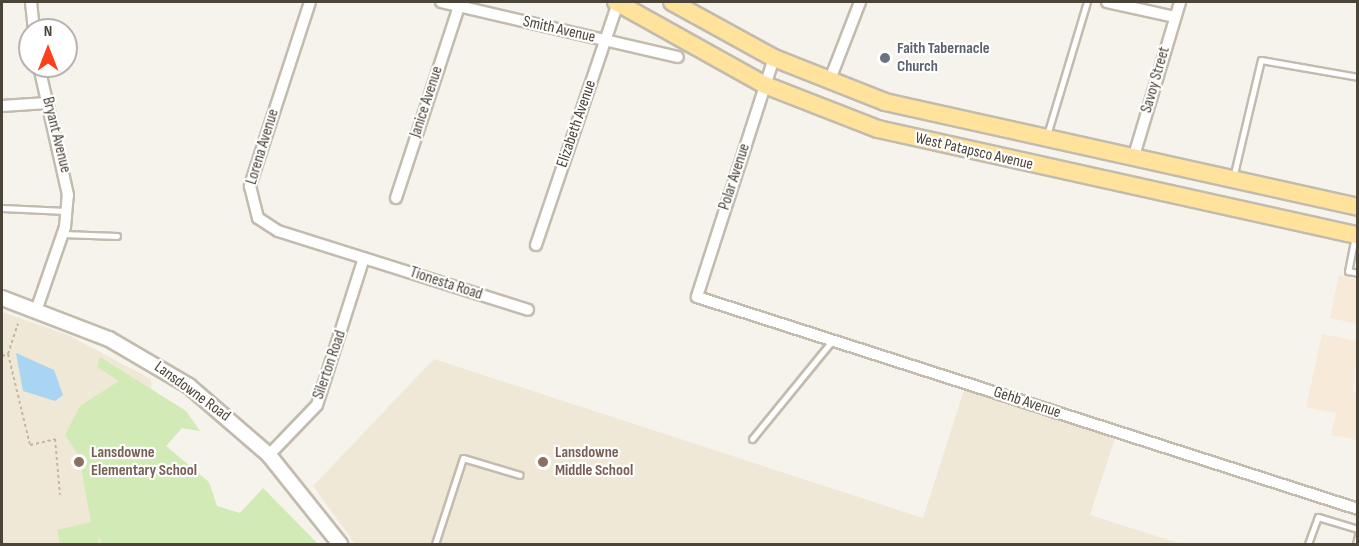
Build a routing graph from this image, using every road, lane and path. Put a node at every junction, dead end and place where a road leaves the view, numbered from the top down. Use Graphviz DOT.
graph roads {
  1 [pos="31,2"];
  2 [pos="310,2"];
  3 [pos="441,2"];
  4 [pos="617,2"];
  5 [pos="672,2"];
  6 [pos="860,2"];
  7 [pos="1087,2"];
  8 [pos="1107,2"];
  9 [pos="1180,2"];
  10 [pos="459,6"];
  11 [pos="1175,17"];
  12 [pos="33,18"];
  13 [pos="605,40"];
  14 [pos="678,57"];
  15 [pos="774,58"];
  16 [pos="1358,76"];
  17 [pos="42,78"];
  18 [pos="829,82"];
  19 [pos="765,85"];
  20 [pos="47,103"];
  21 [pos="2,106"];
  22 [pos="1046,140"];
  23 [pos="1133,159"];
  24 [pos="1233,180"];
  25 [pos="396,198"];
  26 [pos="1356,204"];
  27 [pos="2,208"];
  28 [pos="67,211"];
  29 [pos="63,234"];
  30 [pos="1357,235"];
  31 [pos="117,236"];
  32 [pos="536,245"];
  33 [pos="364,258"];
  34 [pos="1358,273"];
  35 [pos="697,297"];
  36 [pos="2,298"];
  37 [pos="37,308"];
  38 [pos="528,310"];
  39 [pos="18,324"];
  40 [pos="832,341"];
  41 [pos="8,354"];
  42 [pos="2,356"];
  43 [pos="752,439"];
  44 [pos="269,455"];
  45 [pos="520,475"];
  46 [pos="60,495"];
  47 [pos="1358,509"];
  48 [pos="1358,529"];
  49 [pos="1358,534"];
  50 [pos="340,544"];
  51 [pos="435,544"];
  52 [pos="1308,544"];
  53 [pos="1356,544"];
  1 -- 12 [label="street"];
  2 -- 33 [label="street, Lorena Avenue"];
  3 -- 10 [label="street, Smith Avenue"];
  4 -- 13 [label="street, Elizabeth Avenue"];
  4 -- 19 [label="main road, West Patapsco Avenue"];
  5 -- 15 [label="main road, West Patapsco Avenue"];
  6 -- 18 [label="street"];
  7 -- 22 [label="lane"];
  8 -- 11 [label="street"];
  9 -- 11 [label="street, Savoy Street"];
  10 -- 13 [label="street, Smith Avenue"];
  10 -- 25 [label="street, Janice Avenue"];
  11 -- 23 [label="street, Savoy Street"];
  13 -- 14 [label="street, Smith Avenue"];
  13 -- 32 [label="street, Elizabeth Avenue"];
  15 -- 18 [label="main road, West Patapsco Avenue"];
  15 -- 19 [label="street, Polar Avenue"];
  16 -- 24 [label="lane"];
  17 -- 20 [label="street, Bryant Avenue"];
  18 -- 22 [label="main road, West Patapsco Avenue"];
  19 -- 30 [label="main road, West Patapsco Avenue"];
  19 -- 35 [label="street, Polar Avenue"];
  20 -- 21 [label="street"];
  20 -- 28 [label="street, Bryant Avenue"];
  22 -- 23 [label="main road, West Patapsco Avenue"];
  23 -- 24 [label="main road, West Patapsco Avenue"];
  24 -- 26 [label="main road, West Patapsco Avenue"];
  27 -- 28 [label="lane"];
  28 -- 29 [label="street, Bryant Avenue"];
  29 -- 31 [label="lane"];
  29 -- 37 [label="street, Bryant Avenue"];
  30 -- 34 [label="lane"];
  33 -- 38 [label="street, Tionesta Road"];
  33 -- 44 [label="street, Silerton Road"];
  35 -- 40 [label="street, Gehb Avenue"];
  36 -- 37 [label="street, Lansdowne Road"];
  37 -- 44 [label="street, Lansdowne Road"];
  39 -- 41 [label="path"];
  40 -- 43 [label="lane"];
  40 -- 47 [label="street, Gehb Avenue"];
  41 -- 42 [label="path"];
  41 -- 46 [label="path"];
  44 -- 50 [label="street, Lansdowne Road"];
  45 -- 51 [label="lane"];
  48 -- 52 [label="lane"];
  49 -- 53 [label="lane"];
}
